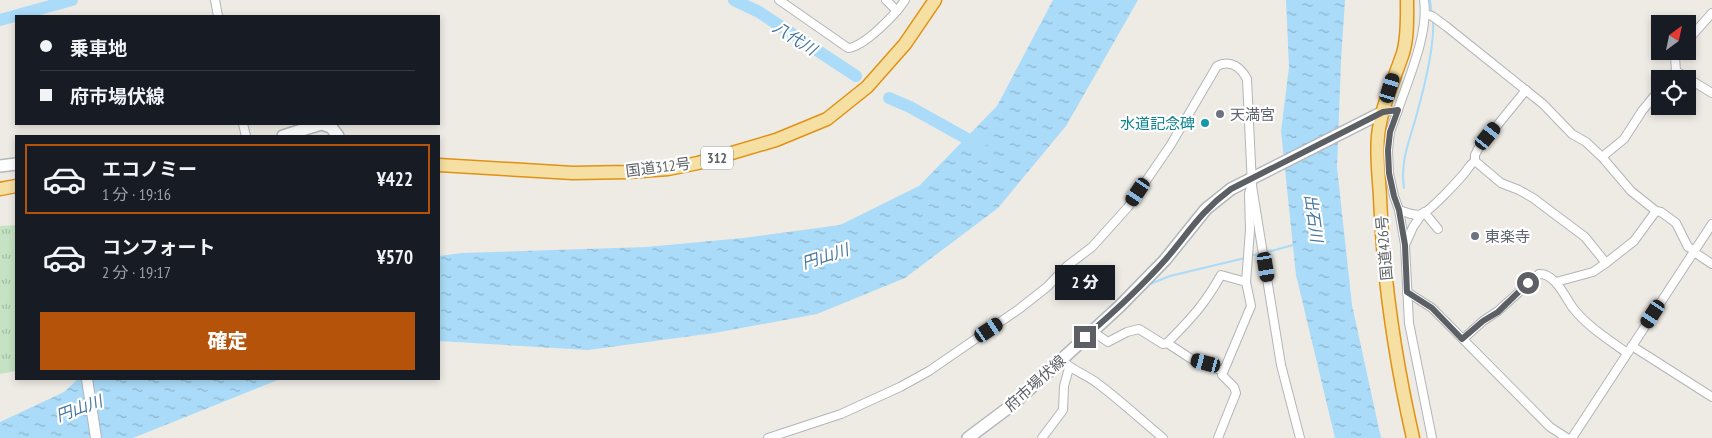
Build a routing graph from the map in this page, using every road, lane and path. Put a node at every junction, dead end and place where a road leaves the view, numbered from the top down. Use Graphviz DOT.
graph roads {
  1 [pos="214,0"];
  2 [pos="779,0"];
  3 [pos="886,0"];
  4 [pos="905,0"];
  5 [pos="935,0"];
  6 [pos="1407,0"];
  7 [pos="1424,0"];
  8 [pos="897,11"];
  9 [pos="1712,12"];
  10 [pos="1425,14"];
  11 [pos="218,15"];
  12 [pos="1696,31"];
  13 [pos="1696,84"];
  14 [pos="1526,90"];
  15 [pos="1712,93"];
  16 [pos="1651,100"];
  17 [pos="1398,110"];
  18 [pos="1383,112"];
  19 [pos="319,125"];
  20 [pos="325,125"];
  21 [pos="286,135"];
  22 [pos="337,135"];
  23 [pos="1602,157"];
  24 [pos="1475,161"];
  25 [pos="15,164"];
  26 [pos="440,165"];
  27 [pos="0,166"];
  28 [pos="1255,180"];
  29 [pos="15,186"];
  30 [pos="0,189"];
  31 [pos="1399,210"];
  32 [pos="1656,211"];
  33 [pos="1423,213"];
  34 [pos="1712,224"];
  35 [pos="1438,229"];
  36 [pos="1405,245"];
  37 [pos="1694,251"];
  38 [pos="1606,263"];
  39 [pos="1712,264"];
  40 [pos="1246,282"];
  41 [pos="1556,282"];
  42 [pos="1407,292"];
  43 [pos="1092,331"];
  44 [pos="1462,339"];
  45 [pos="1168,343"];
  46 [pos="1632,346"];
  47 [pos="1627,353"];
  48 [pos="1065,364"];
  49 [pos="1223,371"];
  50 [pos="87,380"];
  51 [pos="1712,397"];
  52 [pos="972,437"];
  53 [pos="96,438"];
  54 [pos="768,438"];
  55 [pos="1042,438"];
  56 [pos="1163,438"];
  57 [pos="1218,438"];
  58 [pos="1300,438"];
  59 [pos="1413,438"];
  60 [pos="1432,438"];
  61 [pos="1567,438"];
  62 [pos="1572,438"];
  1 -- 11 [label="street"];
  2 -- 8 [label="street"];
  3 -- 8 [label="street"];
  4 -- 8 [label="street"];
  5 -- 26 [label="highway, 国道312号 / 312"];
  6 -- 18 [label="highway, 国道426号"];
  7 -- 10 [label="street"];
  9 -- 12 [label="street"];
  10 -- 14 [label="street"];
  10 -- 17 [label="street"];
  13 -- 15 [label="street"];
  14 -- 23 [label="street"];
  14 -- 24 [label="street"];
  16 -- 23 [label="street"];
  17 -- 18 [label="street"];
  17 -- 31 [label="street"];
  18 -- 28 [label="main road, 府市場伏線"];
  18 -- 59 [label="highway, 国道426号"];
  19 -- 21 [label="main road"];
  20 -- 22 [label="main road"];
  23 -- 32 [label="street"];
  24 -- 33 [label="street"];
  24 -- 38 [label="street"];
  25 -- 27 [label="main road"];
  28 -- 40 [label="street"];
  28 -- 43 [label="main road, 府市場伏線"];
  28 -- 54 [label="street"];
  28 -- 58 [label="street"];
  29 -- 30 [label="highway"];
  31 -- 33 [label="street"];
  31 -- 36 [label="street"];
  32 -- 37 [label="street"];
  32 -- 38 [label="street"];
  33 -- 35 [label="street"];
  33 -- 36 [label="street"];
  34 -- 37 [label="street"];
  36 -- 42 [label="street"];
  37 -- 39 [label="street"];
  37 -- 46 [label="street"];
  38 -- 41 [label="street"];
  40 -- 45 [label="street"];
  40 -- 49 [label="street"];
  41 -- 44 [label="street"];
  41 -- 47 [label="street"];
  42 -- 44 [label="street"];
  42 -- 60 [label="street"];
  43 -- 45 [label="street"];
  43 -- 48 [label="main road, 府市場伏線"];
  44 -- 61 [label="street"];
  45 -- 49 [label="street"];
  46 -- 47 [label="street"];
  46 -- 51 [label="street"];
  47 -- 62 [label="street"];
  48 -- 52 [label="main road, 府市場伏線"];
  48 -- 55 [label="street"];
  48 -- 56 [label="street"];
  49 -- 57 [label="street"];
  50 -- 53 [label="street"];
}
